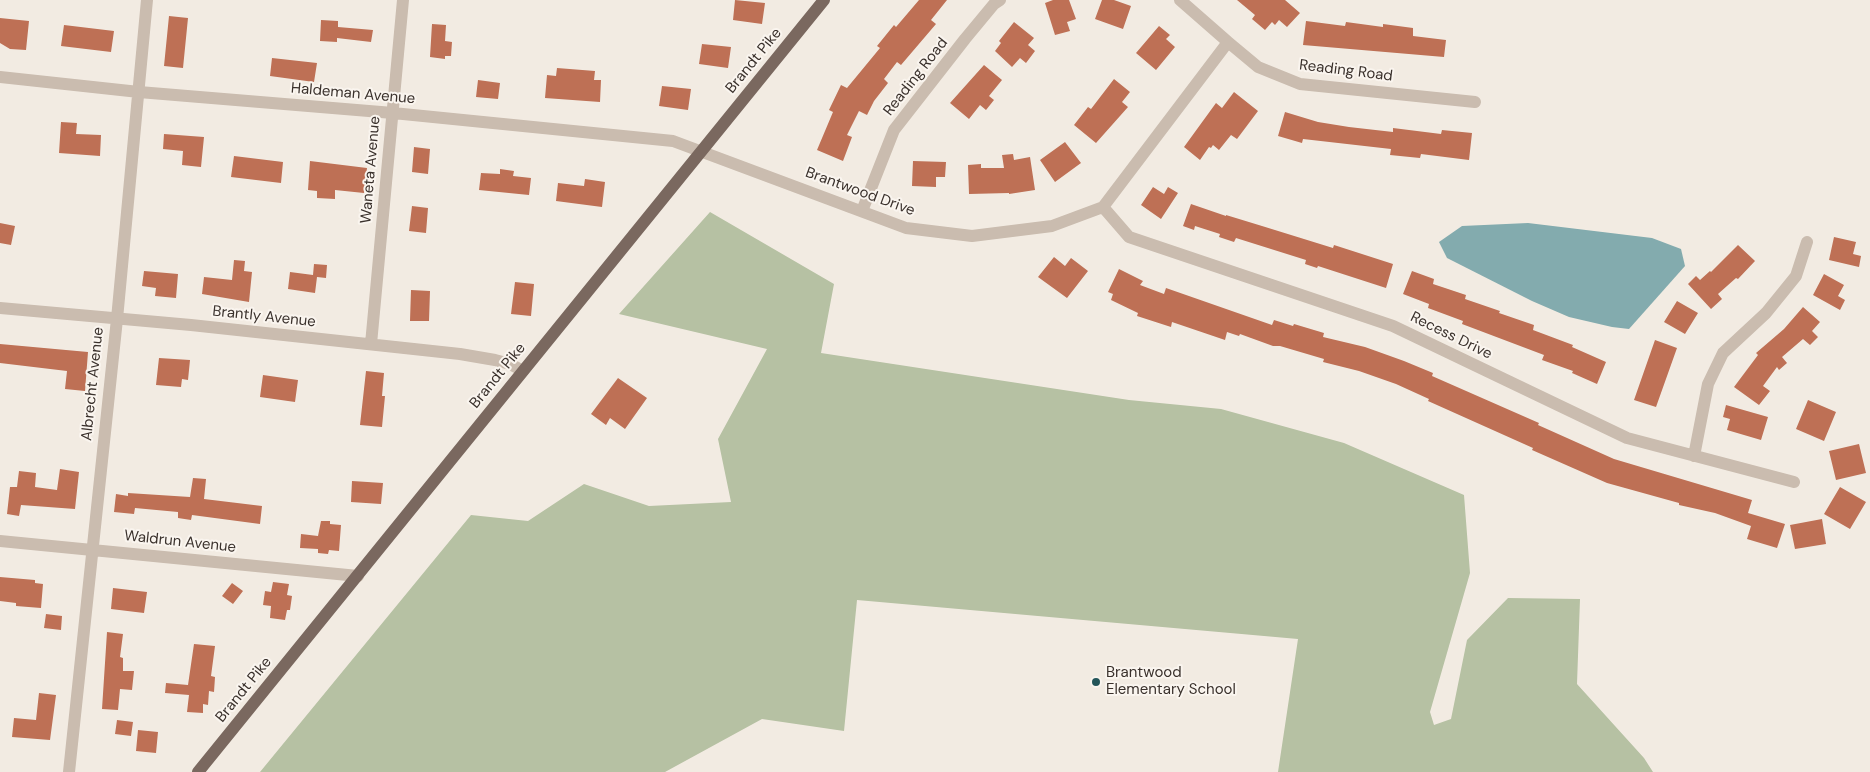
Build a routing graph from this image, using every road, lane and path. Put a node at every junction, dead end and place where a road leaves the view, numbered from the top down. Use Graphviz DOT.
graph roads {
  1 [pos="147,0"];
  2 [pos="403,0"];
  3 [pos="824,0"];
  4 [pos="1000,0"];
  5 [pos="1180,0"];
  6 [pos="1228,42"];
  7 [pos="0,77"];
  8 [pos="139,92"];
  9 [pos="1475,102"];
  10 [pos="393,113"];
  11 [pos="701,151"];
  12 [pos="1103,208"];
  13 [pos="862,211"];
  14 [pos="1807,242"];
  15 [pos="0,308"];
  16 [pos="117,319"];
  17 [pos="372,344"];
  18 [pos="523,371"];
  19 [pos="1694,456"];
  20 [pos="1794,482"];
  21 [pos="0,541"];
  22 [pos="92,550"];
  23 [pos="358,576"];
  24 [pos="68,772"];
  25 [pos="198,772"];
  1 -- 8 [label="street, Albrecht Avenue"];
  2 -- 10 [label="street, Waneta Avenue"];
  3 -- 11 [label="main road, Brandt Pike"];
  4 -- 13 [label="street, Reading Road"];
  5 -- 6 [label="street, Reading Road"];
  6 -- 9 [label="street, Reading Road"];
  6 -- 12 [label="street"];
  7 -- 8 [label="street, Haldeman Avenue"];
  8 -- 10 [label="street, Haldeman Avenue"];
  8 -- 16 [label="street, Albrecht Avenue"];
  10 -- 11 [label="street, Haldeman Avenue"];
  10 -- 17 [label="street, Waneta Avenue"];
  11 -- 13 [label="street, Brantwood Drive"];
  11 -- 18 [label="main road, Brandt Pike"];
  12 -- 13 [label="street, Brantwood Drive"];
  12 -- 19 [label="street, Recess Drive"];
  14 -- 19 [label="street"];
  15 -- 16 [label="street, Brantly Avenue"];
  16 -- 17 [label="street, Brantly Avenue"];
  16 -- 22 [label="street, Albrecht Avenue"];
  17 -- 18 [label="street, Brantly Avenue"];
  18 -- 23 [label="main road, Brandt Pike"];
  19 -- 20 [label="street, Recess Drive"];
  21 -- 22 [label="street, Waldrun Avenue"];
  22 -- 23 [label="street, Waldrun Avenue"];
  22 -- 24 [label="street, Albrecht Avenue"];
  23 -- 25 [label="main road, Brandt Pike"];
}
